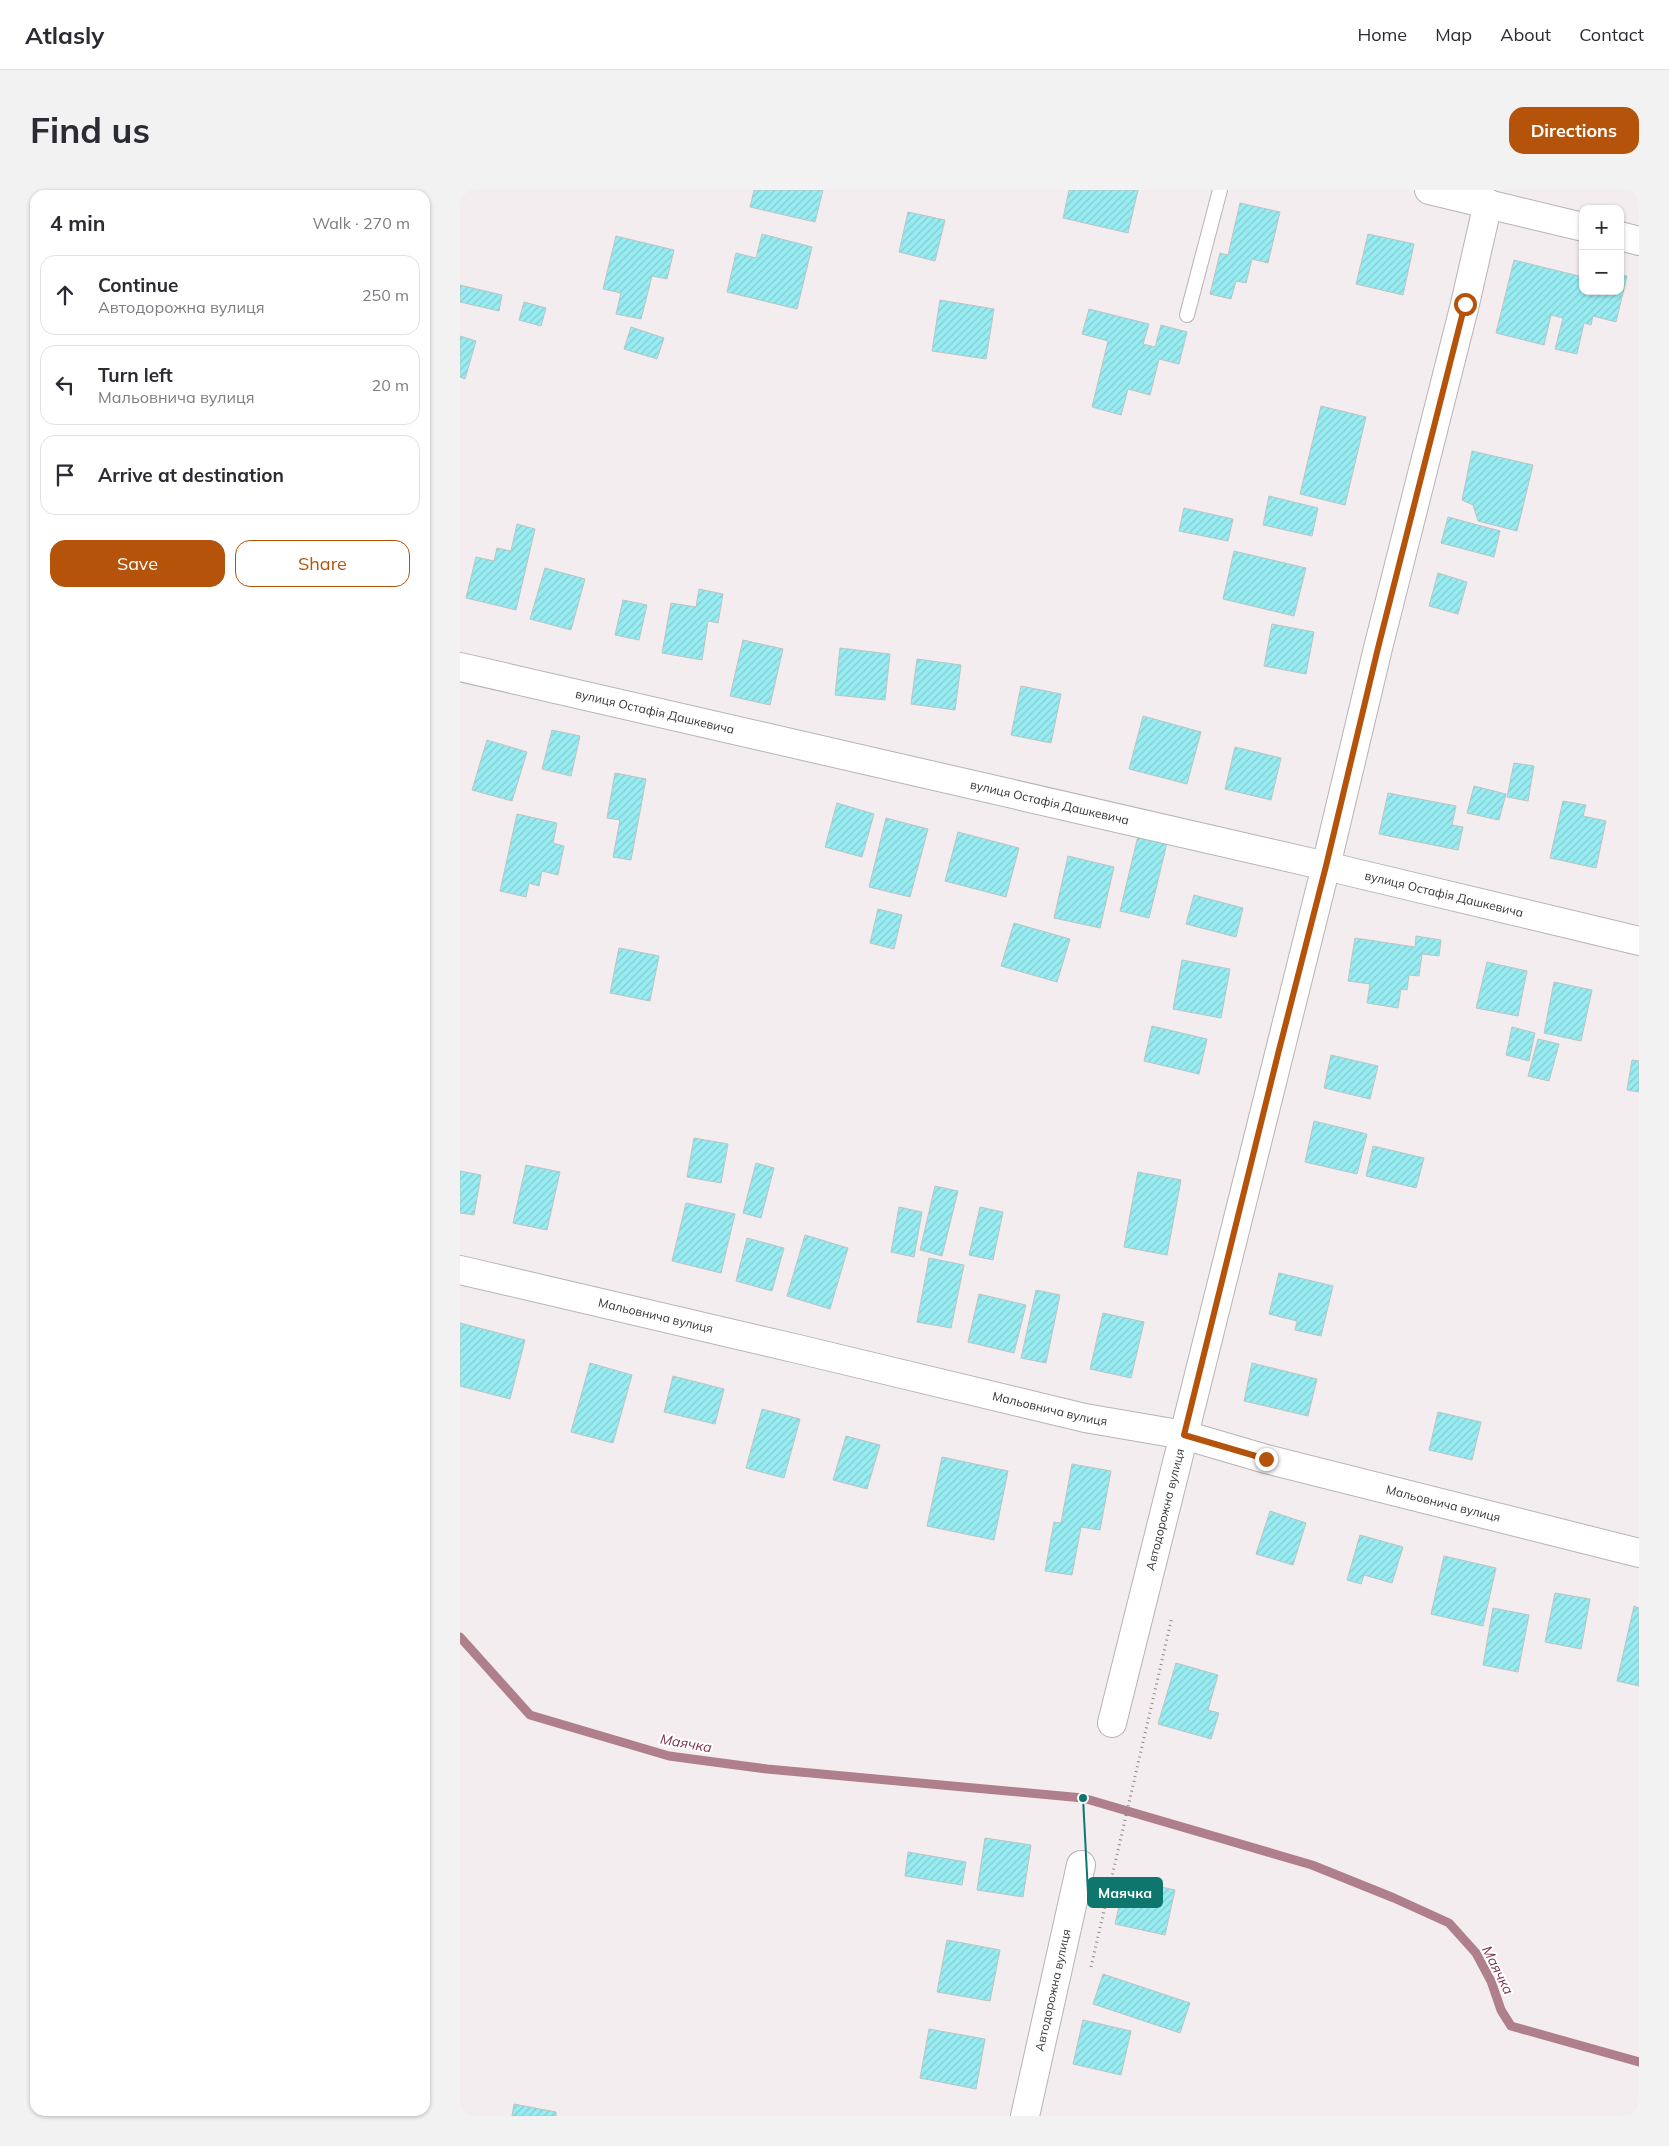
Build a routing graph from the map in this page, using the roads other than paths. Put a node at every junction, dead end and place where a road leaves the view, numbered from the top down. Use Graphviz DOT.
graph roads {
  1 [pos="1220,190"];
  2 [pos="1428,190"];
  3 [pos="1489,197"];
  4 [pos="1579,226"];
  5 [pos="1624,237"];
  6 [pos="1639,240"];
  7 [pos="1187,316"];
  8 [pos="460,667"];
  9 [pos="1326,866"];
  10 [pos="1639,941"];
  11 [pos="460,1270"];
  12 [pos="1184,1435"];
  13 [pos="1639,1553"];
  14 [pos="1112,1722"];
  15 [pos="1081,1865"];
  16 [pos="1025,2116"];
  1 -- 7 [label="lane"];
  2 -- 3 [label="street"];
  3 -- 4 [label="street"];
  3 -- 9 [label="street, Автодорожна вулиця"];
  5 -- 6 [label="street"];
  8 -- 9 [label="street, вулиця Остафія Дашкевича"];
  9 -- 10 [label="street, вулиця Остафія Дашкевича"];
  9 -- 12 [label="street, Автодорожна вулиця"];
  11 -- 12 [label="street, Мальовнича вулиця"];
  12 -- 13 [label="street, Мальовнича вулиця"];
  12 -- 14 [label="street, Автодорожна вулиця"];
  15 -- 16 [label="street, Автодорожна вулиця"];
}
